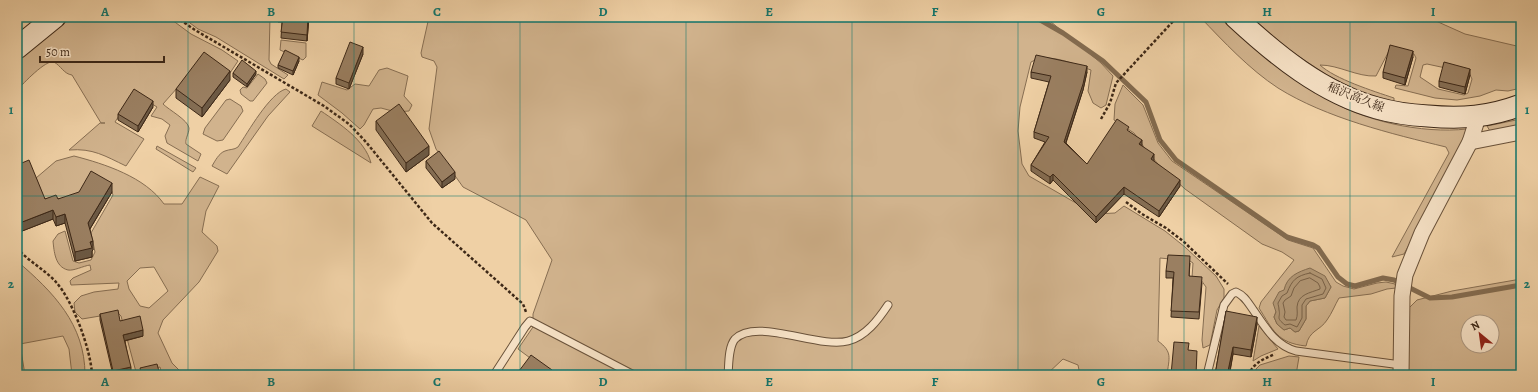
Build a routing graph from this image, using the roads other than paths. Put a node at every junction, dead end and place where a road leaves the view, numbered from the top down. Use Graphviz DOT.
graph roads {
  1 [pos="55,17"];
  2 [pos="1235,17"];
  3 [pos="17,48"];
  4 [pos="1521,105"];
  5 [pos="1478,117"];
  6 [pos="1521,132"];
  7 [pos="1470,142"];
  8 [pos="888,305"];
  9 [pos="1401,370"];
  10 [pos="494,375"];
  11 [pos="634,375"];
  12 [pos="728,375"];
  13 [pos="1206,375"];
  1 -- 3 [label="main road"];
  2 -- 5 [label="main road, 稲沢高久線"];
  4 -- 5 [label="main road, 稲沢高久線"];
  5 -- 7 [label="street"];
  6 -- 7 [label="street"];
  7 -- 9 [label="street"];
  8 -- 12 [label="lane"];
  9 -- 13 [label="lane"];
  10 -- 11 [label="lane"];
}
